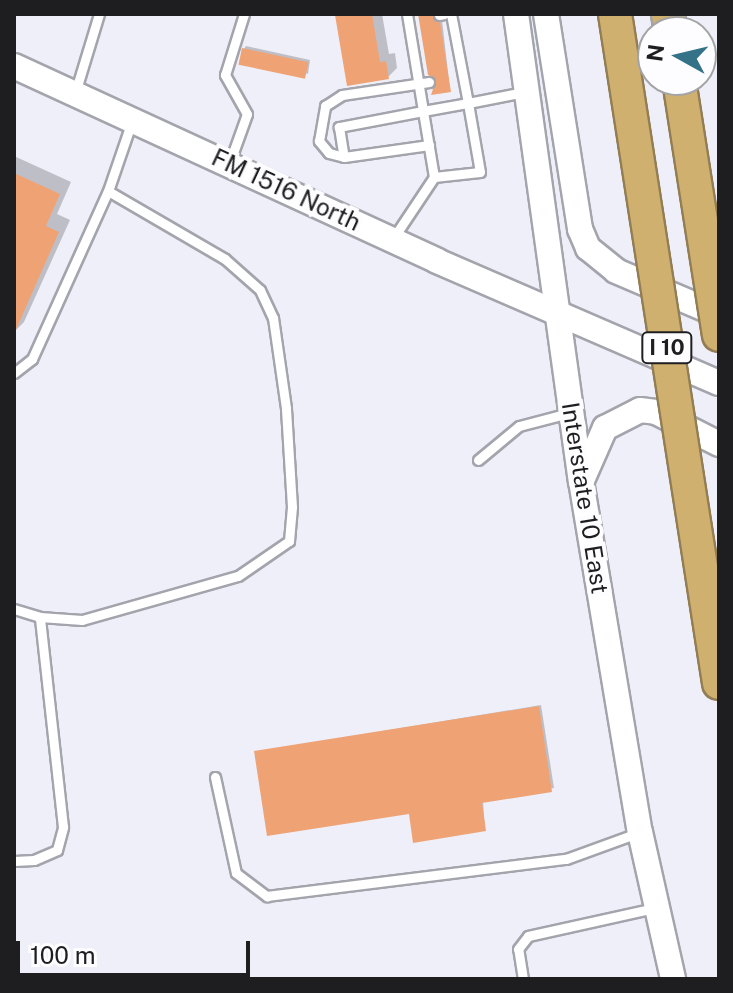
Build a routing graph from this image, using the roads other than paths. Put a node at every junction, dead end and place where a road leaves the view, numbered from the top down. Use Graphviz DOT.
graph roads {
  1 [pos="99,14"];
  2 [pos="244,14"];
  3 [pos="451,14"];
  4 [pos="516,14"];
  5 [pos="546,14"];
  6 [pos="615,14"];
  7 [pos="407,17"];
  8 [pos="419,18"];
  9 [pos="455,33"];
  10 [pos="442,36"];
  11 [pos="422,39"];
  12 [pos="411,41"];
  13 [pos="459,53"];
  14 [pos="446,56"];
  15 [pos="425,59"];
  16 [pos="414,61"];
  17 [pos="14,66"];
  18 [pos="463,76"];
  19 [pos="449,78"];
  20 [pos="424,82"];
  21 [pos="527,91"];
  22 [pos="75,93"];
  23 [pos="682,96"];
  24 [pos="468,103"];
  25 [pos="423,111"];
  26 [pos="133,118"];
  27 [pos="429,145"];
  28 [pos="344,157"];
  29 [pos="229,164"];
  30 [pos="434,177"];
  31 [pos="108,191"];
  32 [pos="392,240"];
  33 [pos="558,314"];
  34 [pos="719,315"];
  35 [pos="719,335"];
  36 [pos="14,373"];
  37 [pos="719,383"];
  38 [pos="571,413"];
  39 [pos="719,444"];
  40 [pos="478,460"];
  41 [pos="581,481"];
  42 [pos="14,609"];
  43 [pos="40,617"];
  44 [pos="719,683"];
  45 [pos="215,777"];
  46 [pos="640,832"];
  47 [pos="14,861"];
  48 [pos="657,907"];
  49 [pos="523,979"];
  50 [pos="673,979"];
  1 -- 22 [label="lane"];
  2 -- 29 [label="lane"];
  3 -- 9 [label="lane"];
  4 -- 21 [label="main road, Interstate 10 East"];
  5 -- 34 [label="main road"];
  6 -- 44 [label="highway, I 10, bridge"];
  7 -- 8 [label="lane"];
  7 -- 12 [label="lane"];
  9 -- 10 [label="lane"];
  9 -- 13 [label="lane"];
  11 -- 12 [label="lane"];
  12 -- 16 [label="lane"];
  13 -- 14 [label="lane"];
  13 -- 18 [label="lane"];
  15 -- 16 [label="lane"];
  16 -- 20 [label="lane"];
  17 -- 22 [label="main road, FM 1516 North"];
  18 -- 19 [label="lane"];
  18 -- 24 [label="lane"];
  20 -- 25 [label="lane"];
  20 -- 28 [label="lane"];
  21 -- 24 [label="lane"];
  21 -- 33 [label="main road, Interstate 10 East"];
  22 -- 26 [label="main road, FM 1516 North"];
  23 -- 35 [label="highway, I 10, bridge"];
  24 -- 25 [label="lane"];
  24 -- 30 [label="lane"];
  25 -- 27 [label="lane"];
  25 -- 28 [label="lane"];
  26 -- 29 [label="main road, FM 1516 North"];
  26 -- 31 [label="lane"];
  27 -- 28 [label="lane"];
  27 -- 30 [label="lane"];
  29 -- 32 [label="main road, FM 1516 North"];
  30 -- 32 [label="lane"];
  31 -- 36 [label="lane"];
  31 -- 43 [label="lane"];
  32 -- 33 [label="main road, FM 1516 North"];
  33 -- 37 [label="main road, FM 1516 North"];
  33 -- 38 [label="main road, Interstate 10 East"];
  38 -- 40 [label="lane"];
  38 -- 41 [label="main road, Interstate 10 East"];
  39 -- 41 [label="main road"];
  41 -- 46 [label="main road, Interstate 10 East"];
  42 -- 43 [label="lane"];
  43 -- 47 [label="lane"];
  45 -- 46 [label="lane"];
  46 -- 48 [label="main road, Interstate 10 East"];
  48 -- 49 [label="lane"];
  48 -- 50 [label="main road, Interstate 10 East"];
}
